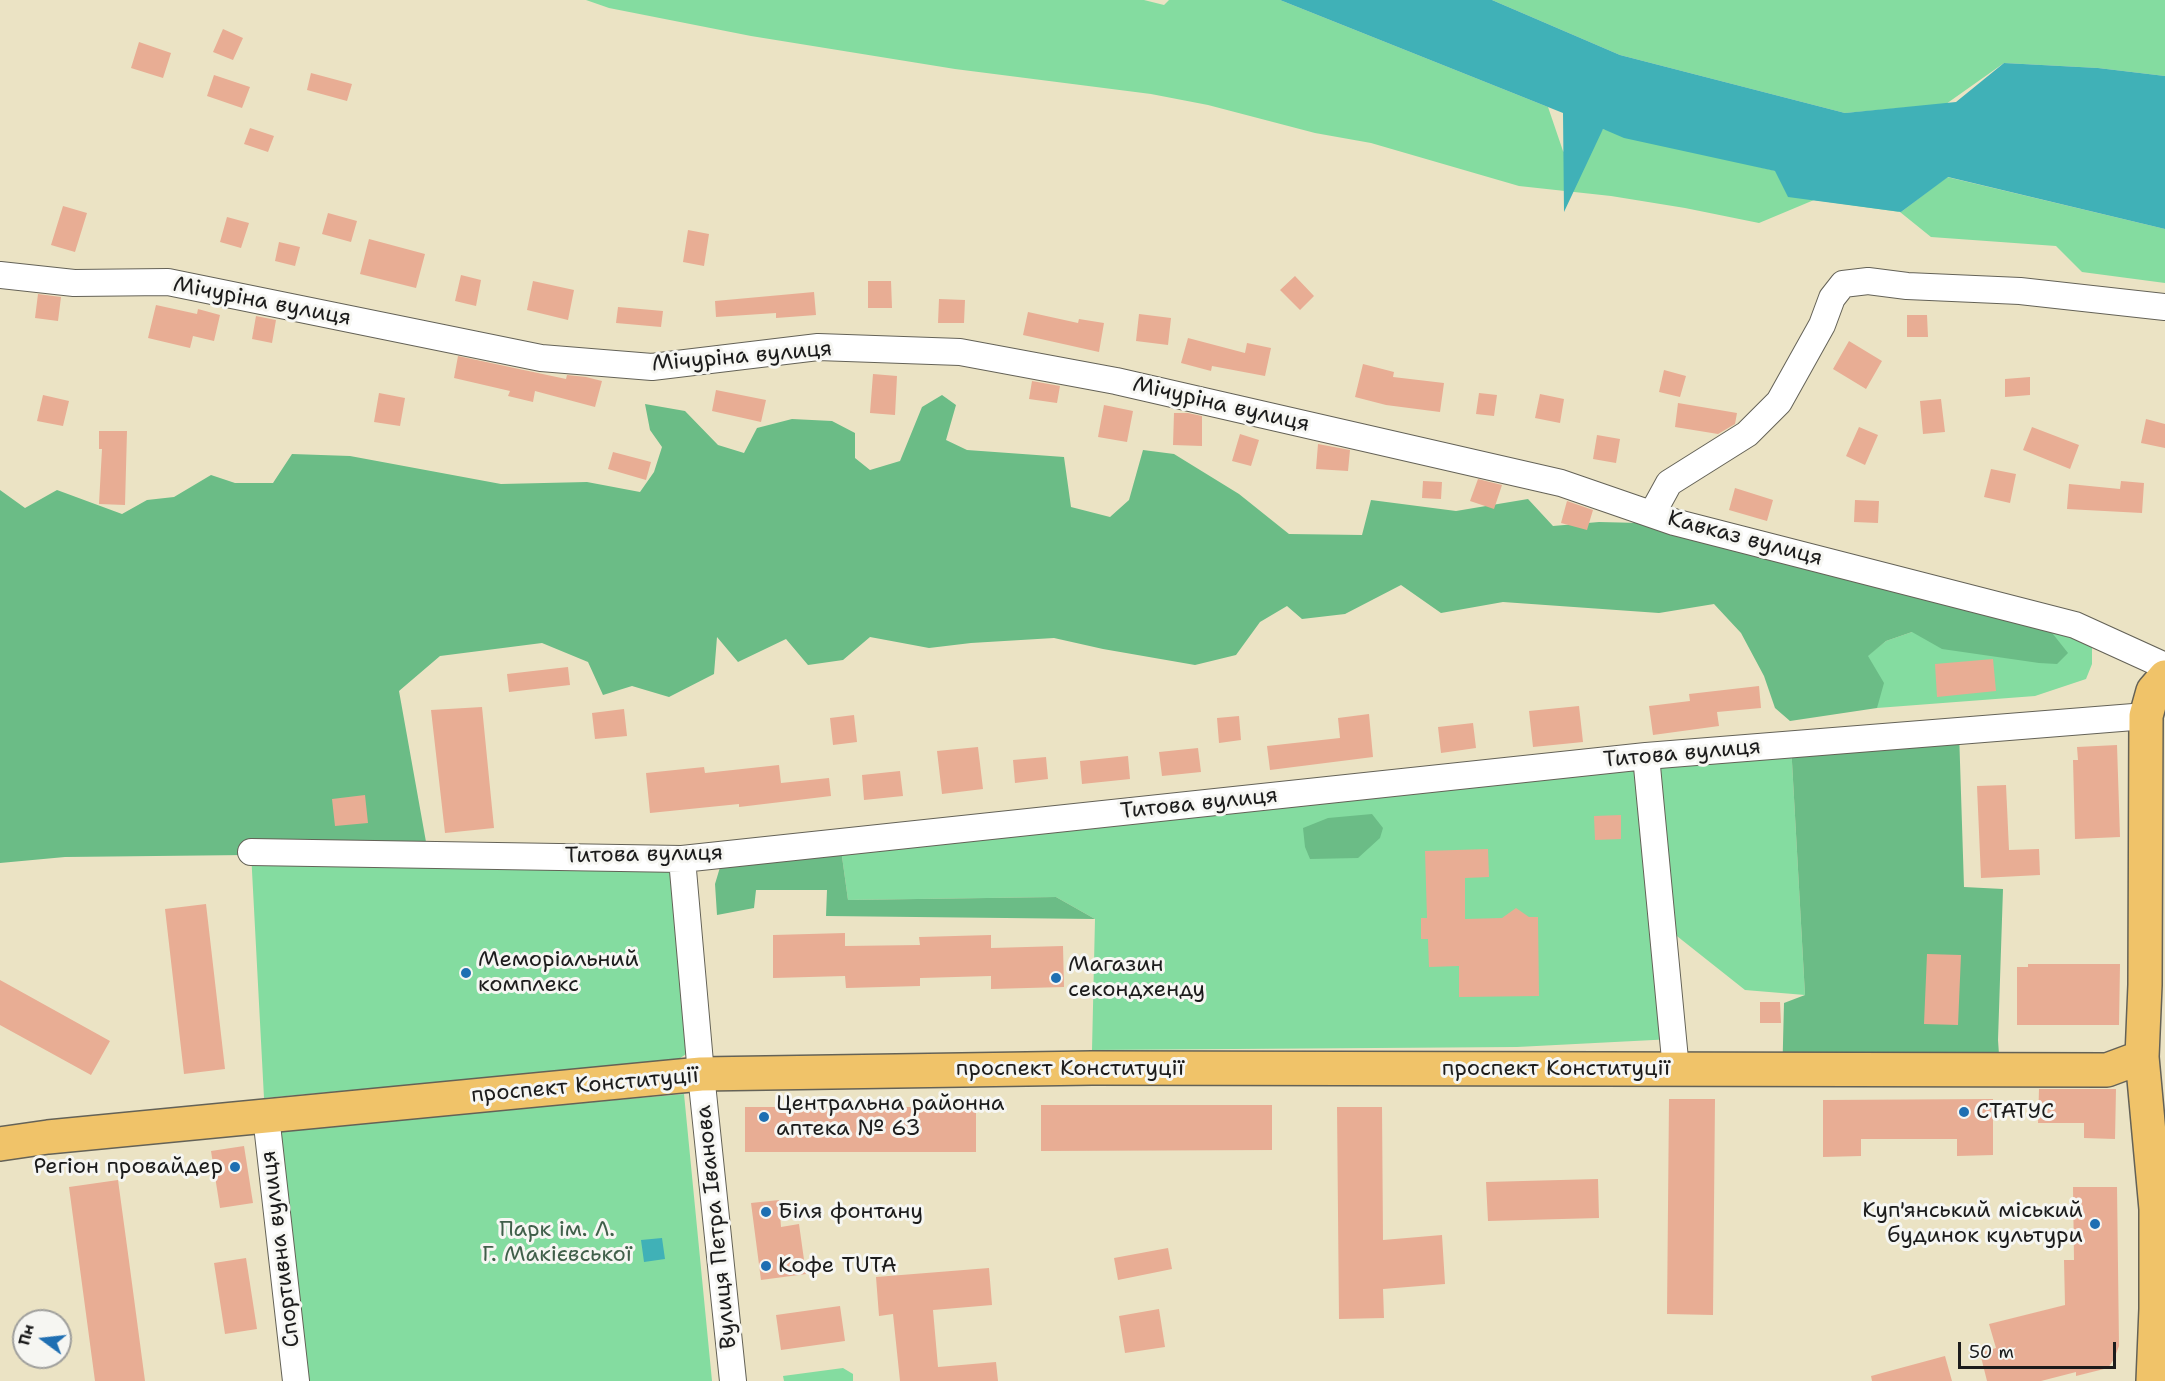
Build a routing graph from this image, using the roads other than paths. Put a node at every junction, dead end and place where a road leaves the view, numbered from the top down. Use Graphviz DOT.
graph roads {
  1 [pos="0,275"];
  2 [pos="2165,307"];
  3 [pos="1652,514"];
  4 [pos="2165,666"];
  5 [pos="2165,677"];
  6 [pos="2146,716"];
  7 [pos="1646,756"];
  8 [pos="251,852"];
  9 [pos="682,859"];
  10 [pos="2142,1058"];
  11 [pos="1676,1070"];
  12 [pos="701,1074"];
  13 [pos="266,1116"];
  14 [pos="0,1144"];
  15 [pos="296,1381"];
  16 [pos="734,1381"];
  17 [pos="2153,1381"];
  1 -- 3 [label="street, Мічуріна вулиця"];
  2 -- 3 [label="street, Кавказ вулиця"];
  3 -- 4 [label="street, Кавказ вулиця"];
  5 -- 6 [label="main road"];
  6 -- 7 [label="street, Титова вулиця"];
  6 -- 10 [label="main road"];
  7 -- 9 [label="street, Титова вулиця"];
  7 -- 11 [label="street"];
  8 -- 9 [label="street, Титова вулиця"];
  9 -- 12 [label="street, Вулиця Петра Іванова"];
  10 -- 11 [label="main road, проспект Конституції"];
  10 -- 17 [label="main road"];
  11 -- 12 [label="main road, проспект Конституції"];
  12 -- 13 [label="main road, проспект Конституції"];
  12 -- 16 [label="street, Вулиця Петра Іванова"];
  13 -- 14 [label="main road, проспект Конституції"];
  13 -- 15 [label="street, Спортивна вулиця"];
}
